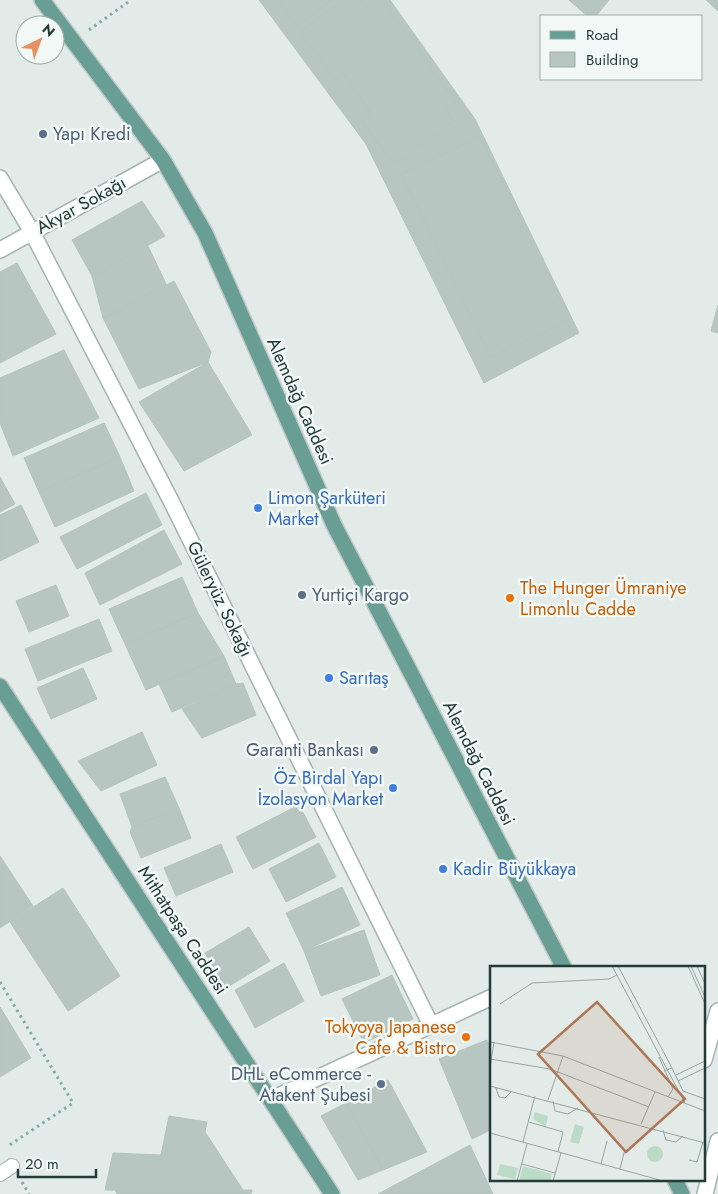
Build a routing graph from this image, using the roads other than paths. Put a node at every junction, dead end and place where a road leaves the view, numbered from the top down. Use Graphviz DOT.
graph roads {
  1 [pos="42,0"];
  2 [pos="163,160"];
  3 [pos="0,178"];
  4 [pos="32,232"];
  5 [pos="0,250"];
  6 [pos="0,686"];
  7 [pos="559,966"];
  8 [pos="490,998"];
  9 [pos="718,1011"];
  10 [pos="431,1025"];
  11 [pos="706,1053"];
  12 [pos="272,1099"];
  13 [pos="718,1141"];
  14 [pos="12,1166"];
  15 [pos="0,1174"];
  16 [pos="676,1182"];
  17 [pos="332,1194"];
  18 [pos="682,1194"];
  19 [pos="705,1194"];
  1 -- 2 [label="main road, Alemdağ Caddesi"];
  2 -- 4 [label="street, Akyar Sokağı"];
  2 -- 7 [label="main road, Alemdağ Caddesi"];
  3 -- 4 [label="street, Güleryüz Sokağı"];
  4 -- 5 [label="street, Akyar Sokağı"];
  4 -- 10 [label="street, Güleryüz Sokağı"];
  6 -- 12 [label="main road, Mithatpaşa Caddesi"];
  8 -- 10 [label="street"];
  9 -- 11 [label="street"];
  10 -- 12 [label="street"];
  12 -- 17 [label="main road, Mithatpaşa Caddesi"];
  13 -- 19 [label="street"];
  14 -- 15 [label="lane"];
  16 -- 18 [label="main road"];
}
